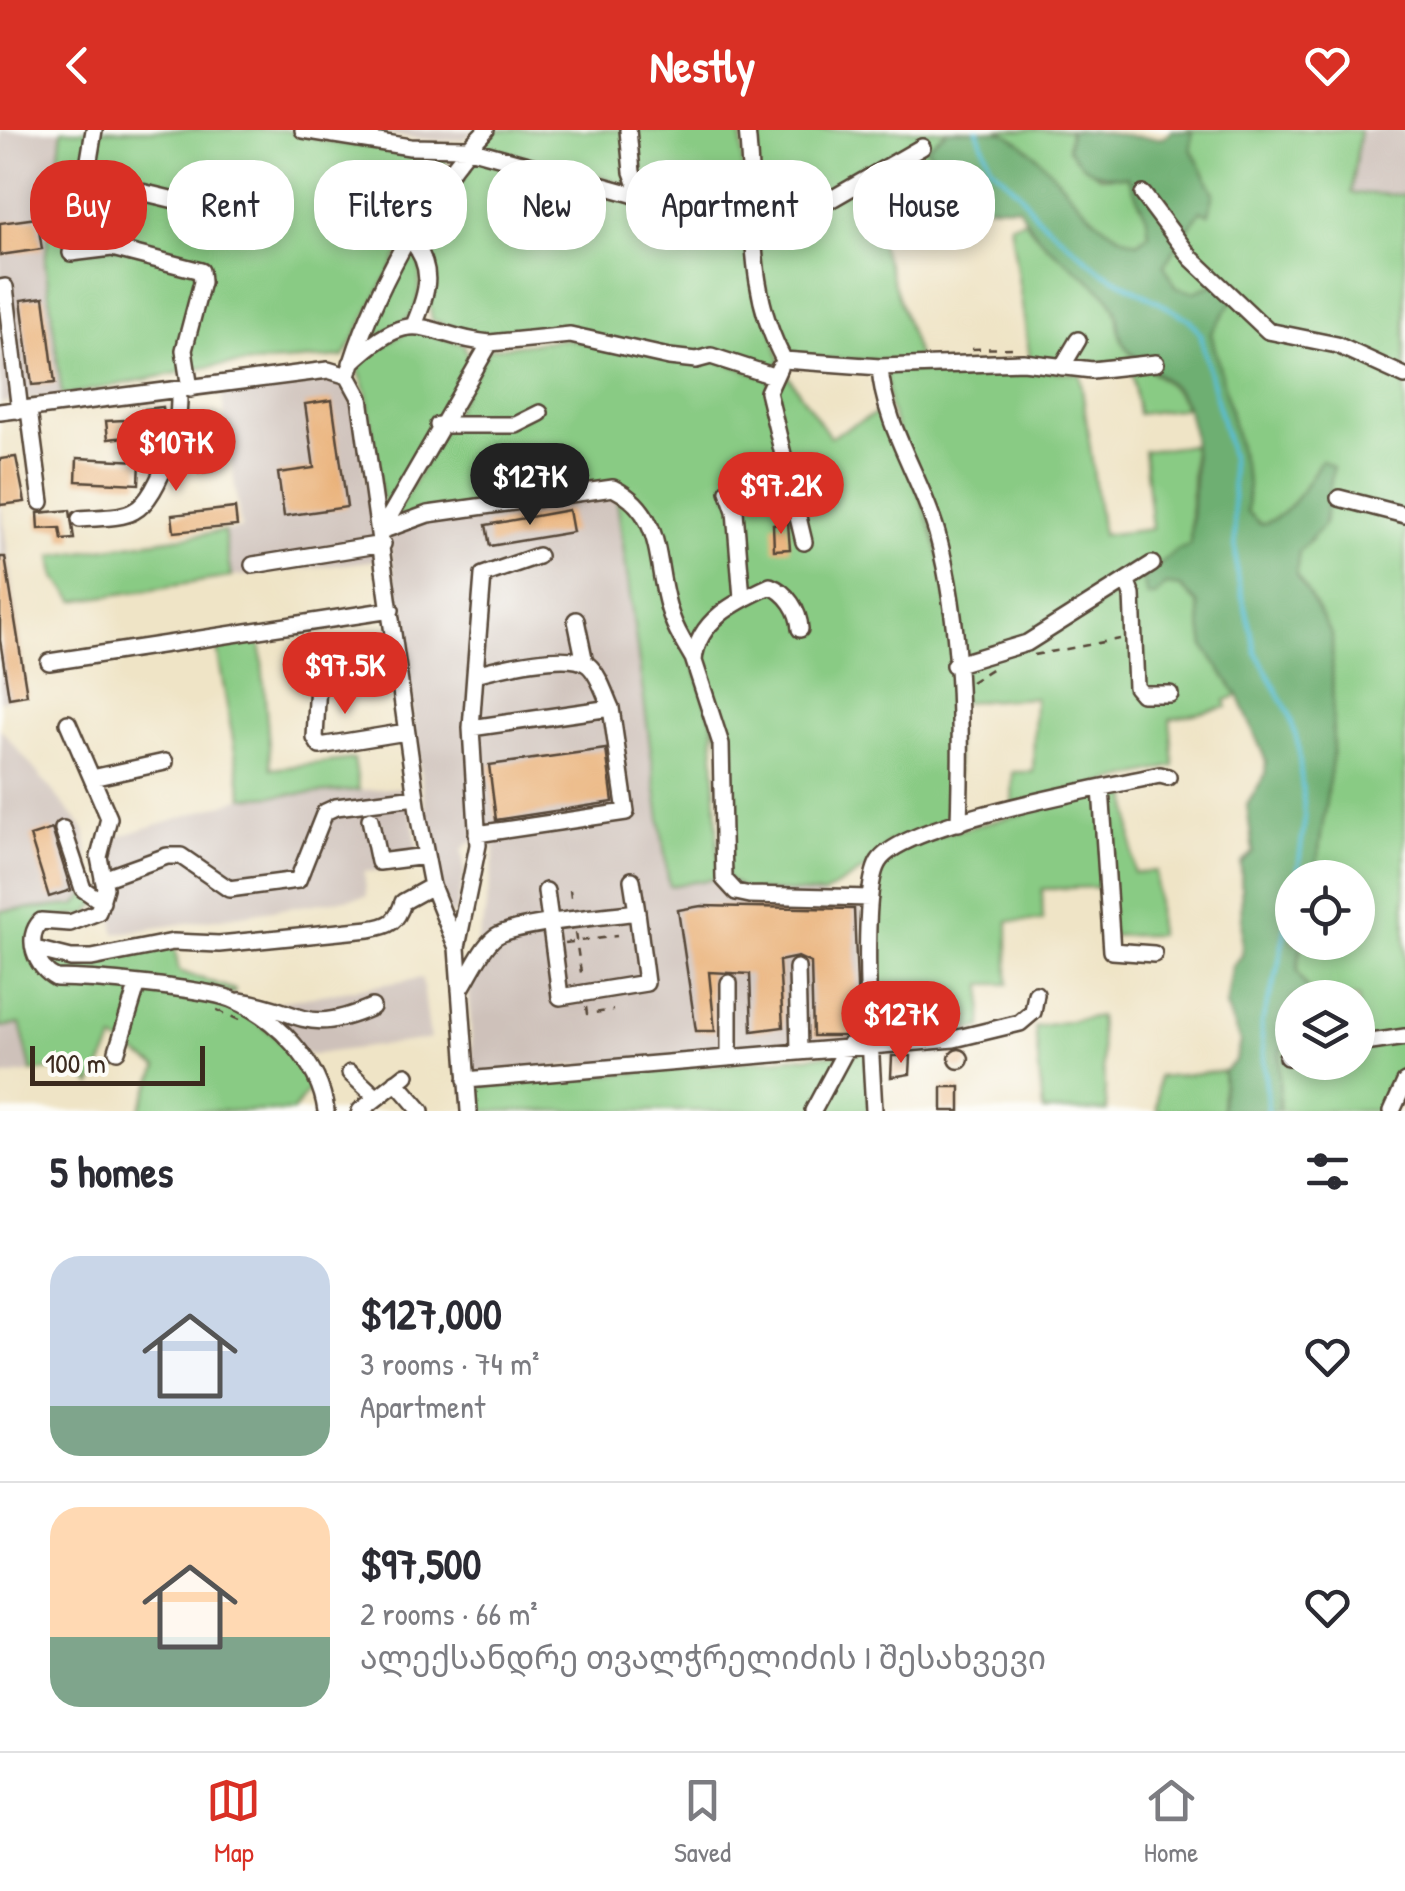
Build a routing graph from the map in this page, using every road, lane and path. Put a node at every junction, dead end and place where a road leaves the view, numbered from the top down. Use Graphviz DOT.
graph roads {
  1 [pos="94,130"];
  2 [pos="303,130"];
  3 [pos="486,130"];
  4 [pos="628,130"];
  5 [pos="747,130"];
  6 [pos="365,136"];
  7 [pos="922,147"];
  8 [pos="466,148"];
  9 [pos="89,160"];
  10 [pos="459,160"];
  11 [pos="631,160"];
  12 [pos="748,160"];
  13 [pos="1144,194"];
  14 [pos="626,195"];
  15 [pos="833,198"];
  16 [pos="95,250"];
  17 [pos="120,250"];
  18 [pos="406,250"];
  19 [pos="419,250"];
  20 [pos="753,250"];
  21 [pos="70,253"];
  22 [pos="0,288"];
  23 [pos="414,325"];
  24 [pos="6,332"];
  25 [pos="1078,340"];
  26 [pos="490,343"];
  27 [pos="784,360"];
  28 [pos="1156,363"];
  29 [pos="1062,367"];
  30 [pos="880,368"];
  31 [pos="350,369"];
  32 [pos="773,376"];
  33 [pos="1405,376"];
  34 [pos="184,390"];
  35 [pos="12,412"];
  36 [pos="540,413"];
  37 [pos="438,425"];
  38 [pos="728,491"];
  39 [pos="1339,498"];
  40 [pos="41,502"];
  41 [pos="1405,515"];
  42 [pos="80,518"];
  43 [pos="382,538"];
  44 [pos="804,542"];
  45 [pos="538,556"];
  46 [pos="1152,564"];
  47 [pos="253,566"];
  48 [pos="1126,582"];
  49 [pos="742,598"];
  50 [pos="391,610"];
  51 [pos="576,620"];
  52 [pos="800,629"];
  53 [pos="1133,638"];
  54 [pos="1029,656"];
  55 [pos="694,661"];
  56 [pos="49,662"];
  57 [pos="585,663"];
  58 [pos="319,664"];
  59 [pos="954,664"];
  60 [pos="1000,664"];
  61 [pos="475,674"];
  62 [pos="956,691"];
  63 [pos="1170,694"];
  64 [pos="611,708"];
  65 [pos="68,724"];
  66 [pos="472,728"];
  67 [pos="406,732"];
  68 [pos="165,762"];
  69 [pos="1168,777"];
  70 [pos="92,778"];
  71 [pos="1101,788"];
  72 [pos="416,797"];
  73 [pos="370,819"];
  74 [pos="959,823"];
  75 [pos="64,829"];
  76 [pos="477,834"];
  77 [pos="426,856"];
  78 [pos="103,879"];
  79 [pos="632,880"];
  80 [pos="432,886"];
  81 [pos="570,890"];
  82 [pos="546,892"];
  83 [pos="870,898"];
  84 [pos="102,902"];
  85 [pos="637,912"];
  86 [pos="574,921"];
  87 [pos="550,924"];
  88 [pos="617,936"];
  89 [pos="577,942"];
  90 [pos="553,945"];
  91 [pos="457,948"];
  92 [pos="34,949"];
  93 [pos="1154,954"];
  94 [pos="797,968"];
  95 [pos="729,983"];
  96 [pos="136,986"];
  97 [pos="460,990"];
  98 [pos="584,994"];
  99 [pos="1036,994"];
  100 [pos="236,1001"];
  101 [pos="372,1007"];
  102 [pos="613,1010"];
  103 [pos="1405,1037"];
  104 [pos="1375,1041"];
  105 [pos="871,1044"];
  106 [pos="848,1046"];
  107 [pos="799,1051"];
  108 [pos="117,1052"];
  109 [pos="729,1057"];
  110 [pos="350,1074"];
  111 [pos="466,1080"];
  112 [pos="1405,1082"];
  113 [pos="376,1098"];
  114 [pos="326,1111"];
  115 [pos="360,1111"];
  116 [pos="420,1111"];
  117 [pos="469,1111"];
  118 [pos="813,1111"];
  119 [pos="874,1111"];
  120 [pos="1392,1111"];
  1 -- 9 [label="street"];
  2 -- 6 [label="street"];
  3 -- 8 [label="street"];
  4 -- 11 [label="street"];
  5 -- 12 [label="street"];
  6 -- 8 [label="street"];
  7 -- 15 [label="street"];
  8 -- 10 [label="street"];
  8 -- 14 [label="street"];
  13 -- 33 [label="street"];
  16 -- 21 [label="street"];
  17 -- 34 [label="street"];
  18 -- 31 [label="street"];
  19 -- 23 [label="street"];
  20 -- 27 [label="street"];
  22 -- 24 [label="street"];
  23 -- 26 [label="street"];
  23 -- 31 [label="street"];
  24 -- 35 [label="street"];
  25 -- 29 [label="street"];
  26 -- 32 [label="street"];
  26 -- 37 [label="street"];
  27 -- 30 [label="street"];
  27 -- 32 [label="street"];
  28 -- 29 [label="street"];
  29 -- 30 [label="street"];
  30 -- 59 [label="street"];
  31 -- 34 [label="street"];
  31 -- 43 [label="street"];
  32 -- 44 [label="street"];
  34 -- 35 [label="street"];
  34 -- 42 [label="street"];
  35 -- 40 [label="street"];
  36 -- 37 [label="street"];
  37 -- 43 [label="street"];
  38 -- 49 [label="street"];
  39 -- 41 [label="street"];
  43 -- 47 [label="street"];
  43 -- 50 [label="street"];
  43 -- 55 [label="street"];
  45 -- 61 [label="street"];
  46 -- 48 [label="street"];
  48 -- 53 [label="street"];
  48 -- 59 [label="street"];
  49 -- 52 [label="street"];
  49 -- 55 [label="street"];
  50 -- 56 [label="street"];
  50 -- 67 [label="street"];
  51 -- 57 [label="street"];
  53 -- 54 [label="path"];
  53 -- 63 [label="street"];
  55 -- 83 [label="street"];
  57 -- 61 [label="street"];
  57 -- 64 [label="street"];
  58 -- 67 [label="street"];
  59 -- 62 [label="street"];
  60 -- 62 [label="path"];
  61 -- 66 [label="street"];
  62 -- 74 [label="street"];
  64 -- 66 [label="street"];
  64 -- 76 [label="street"];
  65 -- 70 [label="street"];
  66 -- 76 [label="street"];
  67 -- 72 [label="street"];
  68 -- 70 [label="street"];
  69 -- 71 [label="street"];
  70 -- 78 [label="street"];
  71 -- 74 [label="street"];
  71 -- 93 [label="street"];
  72 -- 77 [label="street"];
  72 -- 78 [label="street"];
  73 -- 77 [label="street"];
  74 -- 83 [label="street"];
  75 -- 84 [label="street"];
  76 -- 91 [label="street"];
  77 -- 80 [label="street"];
  78 -- 84 [label="street"];
  79 -- 85 [label="street"];
  80 -- 91 [label="street"];
  80 -- 92 [label="street"];
  81 -- 86 [label="path"];
  82 -- 87 [label="street"];
  83 -- 105 [label="street"];
  84 -- 92 [label="street"];
  85 -- 86 [label="street"];
  85 -- 98 [label="street"];
  86 -- 87 [label="street"];
  86 -- 89 [label="path"];
  87 -- 90 [label="street"];
  87 -- 97 [label="street"];
  88 -- 89 [label="path"];
  89 -- 90 [label="path"];
  89 -- 98 [label="path"];
  90 -- 98 [label="street"];
  91 -- 97 [label="street"];
  92 -- 96 [label="street"];
  94 -- 107 [label="street"];
  95 -- 109 [label="street"];
  96 -- 100 [label="street"];
  96 -- 108 [label="street"];
  97 -- 111 [label="street"];
  98 -- 102 [label="path"];
  99 -- 105 [label="street"];
  100 -- 101 [label="street"];
  100 -- 114 [label="street"];
  103 -- 104 [label="street"];
  105 -- 106 [label="street"];
  105 -- 119 [label="street"];
  106 -- 107 [label="street"];
  106 -- 118 [label="street"];
  107 -- 109 [label="street"];
  109 -- 111 [label="street"];
  110 -- 113 [label="street"];
  111 -- 117 [label="street"];
  112 -- 120 [label="street"];
  113 -- 115 [label="street"];
  113 -- 116 [label="street"];
}
